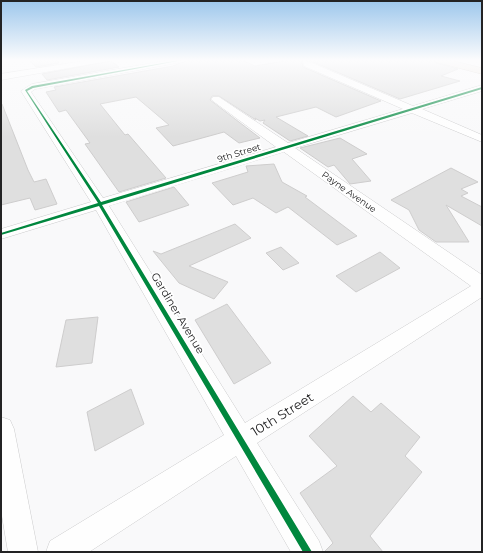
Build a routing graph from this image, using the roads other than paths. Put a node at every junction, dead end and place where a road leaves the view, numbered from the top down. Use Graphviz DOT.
graph roads {
  1 [pos="44,86"];
  2 [pos="357,86"];
  3 [pos="482,88"];
  4 [pos="216,99"];
  5 [pos="413,110"];
  6 [pos="482,139"];
  7 [pos="285,148"];
  8 [pos="100,204"];
  9 [pos="1,234"];
  10 [pos="482,284"];
  11 [pos="482,288"];
  12 [pos="1,428"];
  13 [pos="242,438"];
  14 [pos="23,552"];
  15 [pos="61,552"];
  16 [pos="308,552"];
  1 -- 8 [label="street, Gardiner Avenue"];
  2 -- 5 [label="street"];
  3 -- 5 [label="street, 9th Street"];
  4 -- 7 [label="street, Payne Avenue"];
  5 -- 6 [label="street"];
  5 -- 7 [label="street, 9th Street"];
  7 -- 8 [label="street, 9th Street"];
  7 -- 10 [label="street, Payne Avenue"];
  8 -- 9 [label="street, 9th Street"];
  8 -- 13 [label="street, Gardiner Avenue"];
  11 -- 13 [label="street, 10th Street"];
  12 -- 14 [label="street"];
  13 -- 15 [label="street, 10th Street"];
  13 -- 16 [label="street, Gardiner Avenue"];
}
